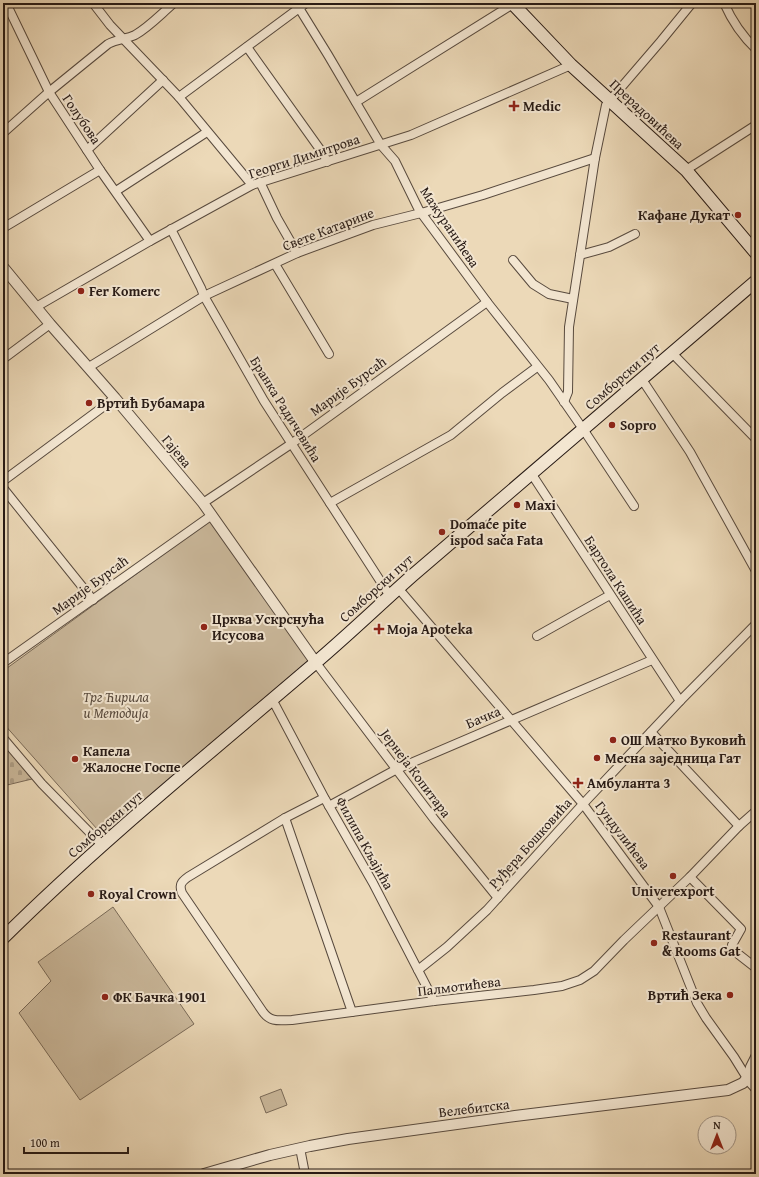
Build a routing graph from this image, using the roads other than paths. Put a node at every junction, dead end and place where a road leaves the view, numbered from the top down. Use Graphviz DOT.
graph roads {
  1 [pos="6,3"];
  2 [pos="93,3"];
  3 [pos="174,3"];
  4 [pos="306,3"];
  5 [pos="692,3"];
  6 [pos="724,3"];
  7 [pos="513,4"];
  8 [pos="298,8"];
  9 [pos="124,38"];
  10 [pos="247,47"];
  11 [pos="756,49"];
  12 [pos="571,65"];
  13 [pos="164,80"];
  14 [pos="49,92"];
  15 [pos="179,97"];
  16 [pos="610,100"];
  17 [pos="356,102"];
  18 [pos="756,125"];
  19 [pos="207,132"];
  20 [pos="3,133"];
  21 [pos="381,145"];
  22 [pos="87,150"];
  23 [pos="595,158"];
  24 [pos="327,162"];
  25 [pos="100,170"];
  26 [pos="686,170"];
  27 [pos="260,182"];
  28 [pos="252,185"];
  29 [pos="116,191"];
  30 [pos="421,213"];
  31 [pos="3,228"];
  32 [pos="171,229"];
  33 [pos="635,234"];
  34 [pos="150,241"];
  35 [pos="297,253"];
  36 [pos="756,253"];
  37 [pos="580,255"];
  38 [pos="513,260"];
  39 [pos="275,264"];
  40 [pos="3,267"];
  41 [pos="756,281"];
  42 [pos="204,296"];
  43 [pos="574,299"];
  44 [pos="487,302"];
  45 [pos="36,307"];
  46 [pos="50,324"];
  47 [pos="672,353"];
  48 [pos="330,354"];
  49 [pos="3,359"];
  50 [pos="89,367"];
  51 [pos="537,367"];
  52 [pos="641,378"];
  53 [pos="115,398"];
  54 [pos="564,402"];
  55 [pos="583,429"];
  56 [pos="756,439"];
  57 [pos="291,444"];
  58 [pos="530,473"];
  59 [pos="3,481"];
  60 [pos="3,488"];
  61 [pos="203,503"];
  62 [pos="330,503"];
  63 [pos="634,506"];
  64 [pos="212,515"];
  65 [pos="756,571"];
  66 [pos="394,592"];
  67 [pos="610,595"];
  68 [pos="93,600"];
  69 [pos="756,624"];
  70 [pos="537,636"];
  71 [pos="652,660"];
  72 [pos="3,663"];
  73 [pos="316,663"];
  74 [pos="272,699"];
  75 [pos="680,701"];
  76 [pos="510,720"];
  77 [pos="651,732"];
  78 [pos="3,738"];
  79 [pos="397,769"];
  80 [pos="324,798"];
  81 [pos="583,804"];
  82 [pos="329,806"];
  83 [pos="756,811"];
  84 [pos="285,818"];
  85 [pos="738,826"];
  86 [pos="102,845"];
  87 [pos="690,877"];
  88 [pos="498,898"];
  89 [pos="659,907"];
  90 [pos="3,938"];
  91 [pos="756,968"];
  92 [pos="418,970"];
  93 [pos="434,1001"];
  94 [pos="352,1012"];
  95 [pos="756,1055"];
  96 [pos="747,1078"];
  97 [pos="756,1088"];
  98 [pos="300,1148"];
  99 [pos="204,1174"];
  100 [pos="305,1174"];
  1 -- 14 [label="street, Голубова"];
  2 -- 9 [label="street"];
  3 -- 9 [label="street"];
  4 -- 8 [label="street"];
  5 -- 16 [label="street"];
  6 -- 11 [label="street"];
  7 -- 12 [label="main road, Прерадовићева"];
  7 -- 17 [label="street"];
  8 -- 10 [label="street"];
  8 -- 17 [label="street, Мажуранићева"];
  9 -- 13 [label="street"];
  9 -- 14 [label="street"];
  10 -- 15 [label="street"];
  10 -- 24 [label="street"];
  12 -- 16 [label="main road, Прерадовићева"];
  12 -- 21 [label="street, Георги Димитрова"];
  13 -- 15 [label="street"];
  13 -- 22 [label="street"];
  14 -- 20 [label="street"];
  14 -- 22 [label="street, Голубова"];
  15 -- 19 [label="street"];
  16 -- 23 [label="street"];
  16 -- 26 [label="main road, Прерадовићева"];
  17 -- 21 [label="street, Мажуранићева"];
  18 -- 26 [label="street"];
  19 -- 28 [label="street"];
  19 -- 29 [label="street"];
  21 -- 24 [label="street, Георги Димитрова"];
  21 -- 30 [label="street, Мажуранићева"];
  22 -- 25 [label="street, Голубова"];
  23 -- 30 [label="street, Свете Катарине"];
  23 -- 37 [label="street"];
  24 -- 27 [label="street, Георги Димитрова"];
  25 -- 29 [label="street, Голубова"];
  25 -- 31 [label="street"];
  26 -- 36 [label="main road, Прерадовићева"];
  27 -- 28 [label="street, Георги Димитрова"];
  27 -- 35 [label="street"];
  28 -- 32 [label="street, Георги Димитрова"];
  29 -- 34 [label="street, Голубова"];
  30 -- 35 [label="street, Свете Катарине"];
  30 -- 44 [label="street, Мажуранићева"];
  32 -- 34 [label="street, Георги Димитрова"];
  32 -- 42 [label="street, Бранка Радичевића"];
  33 -- 37 [label="street"];
  34 -- 45 [label="street, Георги Димитрова"];
  35 -- 39 [label="street, Свете Катарине"];
  37 -- 43 [label="street"];
  38 -- 43 [label="street"];
  39 -- 42 [label="street, Свете Катарине"];
  39 -- 48 [label="street"];
  40 -- 45 [label="street, Гајева"];
  41 -- 47 [label="main road, Сомборски пут"];
  42 -- 50 [label="street, Свете Катарине"];
  42 -- 57 [label="street, Бранка Радичевића"];
  43 -- 54 [label="street"];
  44 -- 51 [label="street, Мажуранићева"];
  44 -- 57 [label="street, Марије Бурсаћ"];
  45 -- 46 [label="street, Гајева"];
  46 -- 49 [label="street"];
  46 -- 50 [label="street, Гајева"];
  47 -- 52 [label="main road, Сомборски пут"];
  47 -- 56 [label="street"];
  50 -- 53 [label="street, Гајева"];
  51 -- 54 [label="street, Мажуранићева"];
  51 -- 62 [label="street"];
  52 -- 55 [label="main road, Сомборски пут"];
  52 -- 65 [label="street"];
  53 -- 59 [label="street"];
  53 -- 61 [label="street, Гајева"];
  54 -- 55 [label="street, Мажуранићева"];
  55 -- 58 [label="main road, Сомборски пут"];
  55 -- 63 [label="street, Мажуранићева"];
  57 -- 61 [label="street, Марије Бурсаћ"];
  57 -- 62 [label="street, Бранка Радичевића"];
  58 -- 66 [label="main road, Сомборски пут"];
  58 -- 67 [label="street, Бартола Кашића"];
  60 -- 68 [label="street"];
  61 -- 64 [label="street, Гајева"];
  62 -- 66 [label="street, Бранка Радичевића"];
  64 -- 68 [label="street, Марије Бурсаћ"];
  64 -- 73 [label="street, Гајева"];
  66 -- 73 [label="main road, Сомборски пут"];
  66 -- 76 [label="street, Гундулићева"];
  67 -- 70 [label="street"];
  67 -- 71 [label="street, Бартола Кашића"];
  68 -- 72 [label="street, Марије Бурсаћ"];
  69 -- 75 [label="street, Руђера Бошковића"];
  71 -- 75 [label="street, Бартола Кашића"];
  71 -- 76 [label="street, Бачка"];
  73 -- 74 [label="main road, Сомборски пут"];
  73 -- 79 [label="street, Јернеја Копитара"];
  74 -- 80 [label="street, Филипа Кљајића"];
  74 -- 86 [label="main road, Сомборски пут"];
  75 -- 77 [label="street, Руђера Бошковића"];
  76 -- 79 [label="street, Бачка"];
  76 -- 81 [label="street, Гундулићева"];
  77 -- 81 [label="street, Руђера Бошковића"];
  77 -- 85 [label="street"];
  78 -- 86 [label="street"];
  79 -- 82 [label="street, Бачка"];
  79 -- 88 [label="street, Јернеја Копитара"];
  80 -- 82 [label="street, Филипа Кљајића"];
  80 -- 84 [label="street"];
  81 -- 88 [label="street, Руђера Бошковића"];
  81 -- 89 [label="street, Гундулићева"];
  82 -- 92 [label="street, Филипа Кљајића"];
  83 -- 85 [label="street, Палмотићева"];
  84 -- 94 [label="street"];
  84 -- 94 [label="street, Палмотићева"];
  85 -- 87 [label="street, Палмотићева"];
  86 -- 90 [label="main road, Сомборски пут"];
  87 -- 89 [label="street, Палмотићева"];
  87 -- 91 [label="street"];
  88 -- 92 [label="street, Руђера Бошковића"];
  89 -- 93 [label="street, Палмотићева"];
  89 -- 96 [label="street, Гундулићева"];
  92 -- 93 [label="street, Филипа Кљајића"];
  93 -- 94 [label="street, Палмотићева"];
  95 -- 96 [label="street"];
  96 -- 97 [label="street, Гундулићева"];
  96 -- 98 [label="street, Велебитска"];
  98 -- 99 [label="street, Велебитска"];
  98 -- 100 [label="street"];
}
